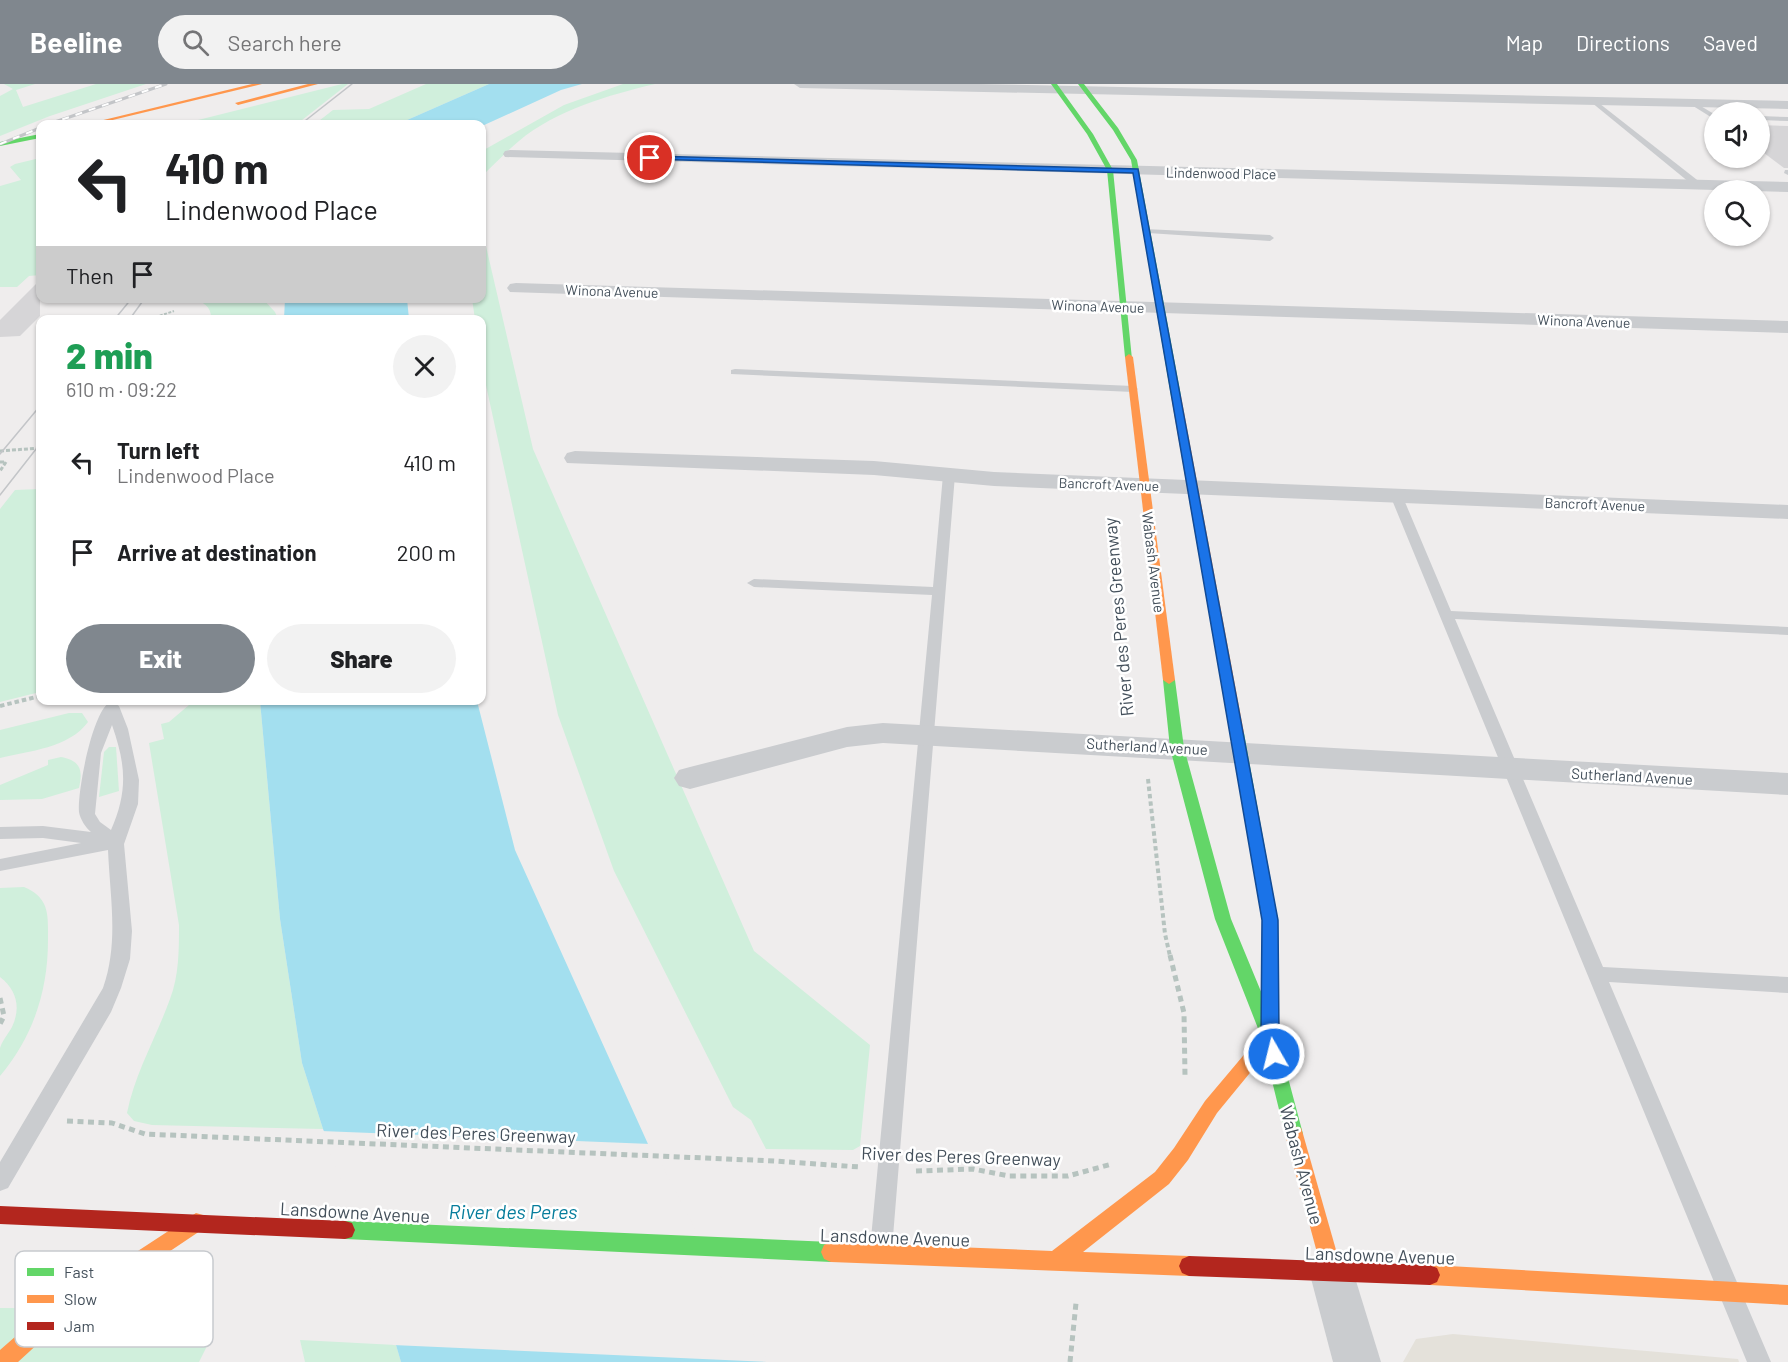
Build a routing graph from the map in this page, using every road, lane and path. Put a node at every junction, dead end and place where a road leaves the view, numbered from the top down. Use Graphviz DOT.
graph roads {
  1 [pos="259,84"];
  2 [pos="315,84"];
  3 [pos="800,84"];
  4 [pos="1086,86"];
  5 [pos="1056,87"];
  6 [pos="1593,101"];
  7 [pos="1692,103"];
  8 [pos="1788,105"];
  9 [pos="224,107"];
  10 [pos="1704,111"];
  11 [pos="1770,118"];
  12 [pos="1788,119"];
  13 [pos="108,120"];
  14 [pos="36,137"];
  15 [pos="0,144"];
  16 [pos="510,154"];
  17 [pos="1110,170"];
  18 [pos="1136,171"];
  19 [pos="1698,185"];
  20 [pos="1788,187"];
  21 [pos="1148,231"];
  22 [pos="1270,238"];
  23 [pos="516,288"];
  24 [pos="1123,307"];
  25 [pos="1162,308"];
  26 [pos="174,311"];
  27 [pos="162,315"];
  28 [pos="1788,327"];
  29 [pos="735,372"];
  30 [pos="1133,389"];
  31 [pos="36,448"];
  32 [pos="0,451"];
  33 [pos="575,458"];
  34 [pos="0,462"];
  35 [pos="0,471"];
  36 [pos="949,475"];
  37 [pos="1145,485"];
  38 [pos="1191,487"];
  39 [pos="1396,495"];
  40 [pos="1788,512"];
  41 [pos="754,583"];
  42 [pos="938,591"];
  43 [pos="1446,615"];
  44 [pos="1788,631"];
  45 [pos="36,697"];
  46 [pos="0,706"];
  47 [pos="924,735"];
  48 [pos="1145,746"];
  49 [pos="1177,748"];
  50 [pos="1240,751"];
  51 [pos="1511,770"];
  52 [pos="690,778"];
  53 [pos="1788,784"];
  54 [pos="0,833"];
  55 [pos="116,842"];
  56 [pos="0,865"];
  57 [pos="1596,974"];
  58 [pos="1788,985"];
  59 [pos="0,998"];
  60 [pos="0,1024"];
  61 [pos="1270,1036"];
  62 [pos="1184,1085"];
  63 [pos="105,1123"];
  64 [pos="1120,1161"];
  65 [pos="887,1169"];
  66 [pos="0,1181"];
  67 [pos="0,1215"];
  68 [pos="196,1222"];
  69 [pos="153,1251"];
  70 [pos="881,1254"];
  71 [pos="1053,1262"];
  72 [pos="1080,1263"];
  73 [pos="1332,1271"];
  74 [pos="1729,1290"];
  75 [pos="1788,1295"];
  76 [pos="19,1347"];
  77 [pos="2,1362"];
  78 [pos="1070,1362"];
  79 [pos="1357,1362"];
  80 [pos="1759,1362"];
  1 -- 13 [label="main road"];
  2 -- 9 [label="main road"];
  3 -- 5 [label="street"];
  4 -- 5 [label="street"];
  4 -- 6 [label="street"];
  4 -- 18 [label="main road, Wabash Avenue"];
  5 -- 17 [label="main road, Wabash Avenue"];
  6 -- 7 [label="street"];
  6 -- 19 [label="lane"];
  7 -- 8 [label="street"];
  7 -- 10 [label="lane"];
  11 -- 12 [label="lane"];
  14 -- 15 [label="main road"];
  16 -- 17 [label="street, Lindenwood Place"];
  17 -- 18 [label="street, Lindenwood Place"];
  17 -- 24 [label="main road, Wabash Avenue"];
  18 -- 19 [label="street, Lindenwood Place"];
  18 -- 21 [label="main road, Wabash Avenue"];
  19 -- 20 [label="street, Lindenwood Place"];
  21 -- 22 [label="lane"];
  21 -- 25 [label="main road, Wabash Avenue"];
  23 -- 24 [label="street, Winona Avenue"];
  24 -- 25 [label="street, Winona Avenue"];
  24 -- 30 [label="main road, Wabash Avenue"];
  25 -- 28 [label="street, Winona Avenue"];
  25 -- 38 [label="main road, Wabash Avenue"];
  26 -- 27 [label="path"];
  29 -- 30 [label="lane"];
  30 -- 37 [label="main road, Wabash Avenue"];
  31 -- 32 [label="path"];
  33 -- 36 [label="street, Bancroft Avenue"];
  34 -- 35 [label="path"];
  36 -- 37 [label="street, Bancroft Avenue"];
  36 -- 42 [label="lane"];
  37 -- 38 [label="street, Bancroft Avenue"];
  37 -- 49 [label="main road, Wabash Avenue"];
  38 -- 39 [label="street, Bancroft Avenue"];
  38 -- 50 [label="main road, Wabash Avenue"];
  39 -- 40 [label="street, Bancroft Avenue"];
  39 -- 43 [label="lane"];
  41 -- 42 [label="lane"];
  42 -- 47 [label="lane"];
  43 -- 44 [label="lane"];
  43 -- 51 [label="lane"];
  45 -- 46 [label="path"];
  47 -- 48 [label="street, Sutherland Avenue"];
  47 -- 52 [label="street, Sutherland Avenue"];
  47 -- 65 [label="lane"];
  48 -- 49 [label="street, Sutherland Avenue"];
  48 -- 62 [label="path"];
  49 -- 50 [label="street, Sutherland Avenue"];
  49 -- 61 [label="main road, Wabash Avenue"];
  50 -- 51 [label="street, Sutherland Avenue"];
  50 -- 61 [label="main road, Wabash Avenue"];
  51 -- 53 [label="street, Sutherland Avenue"];
  51 -- 57 [label="lane"];
  54 -- 55 [label="lane"];
  55 -- 55 [label="lane"];
  55 -- 56 [label="lane"];
  55 -- 66 [label="lane"];
  57 -- 58 [label="lane"];
  57 -- 74 [label="lane"];
  59 -- 60 [label="path"];
  61 -- 71 [label="main road"];
  61 -- 73 [label="main road, Wabash Avenue"];
  63 -- 65 [label="path, River des Peres Greenway"];
  64 -- 65 [label="path, River des Peres Greenway"];
  65 -- 70 [label="lane"];
  67 -- 68 [label="main road, Lansdowne Avenue"];
  68 -- 69 [label="main road"];
  68 -- 70 [label="main road, Lansdowne Avenue"];
  70 -- 71 [label="main road, Lansdowne Avenue"];
  71 -- 72 [label="main road, Lansdowne Avenue"];
  72 -- 73 [label="main road, Lansdowne Avenue"];
  72 -- 78 [label="path"];
  73 -- 74 [label="main road, Lansdowne Avenue"];
  73 -- 79 [label="street, Wabash Avenue"];
  74 -- 75 [label="main road, Lansdowne Avenue"];
  74 -- 80 [label="lane"];
  76 -- 77 [label="main road"];
}
